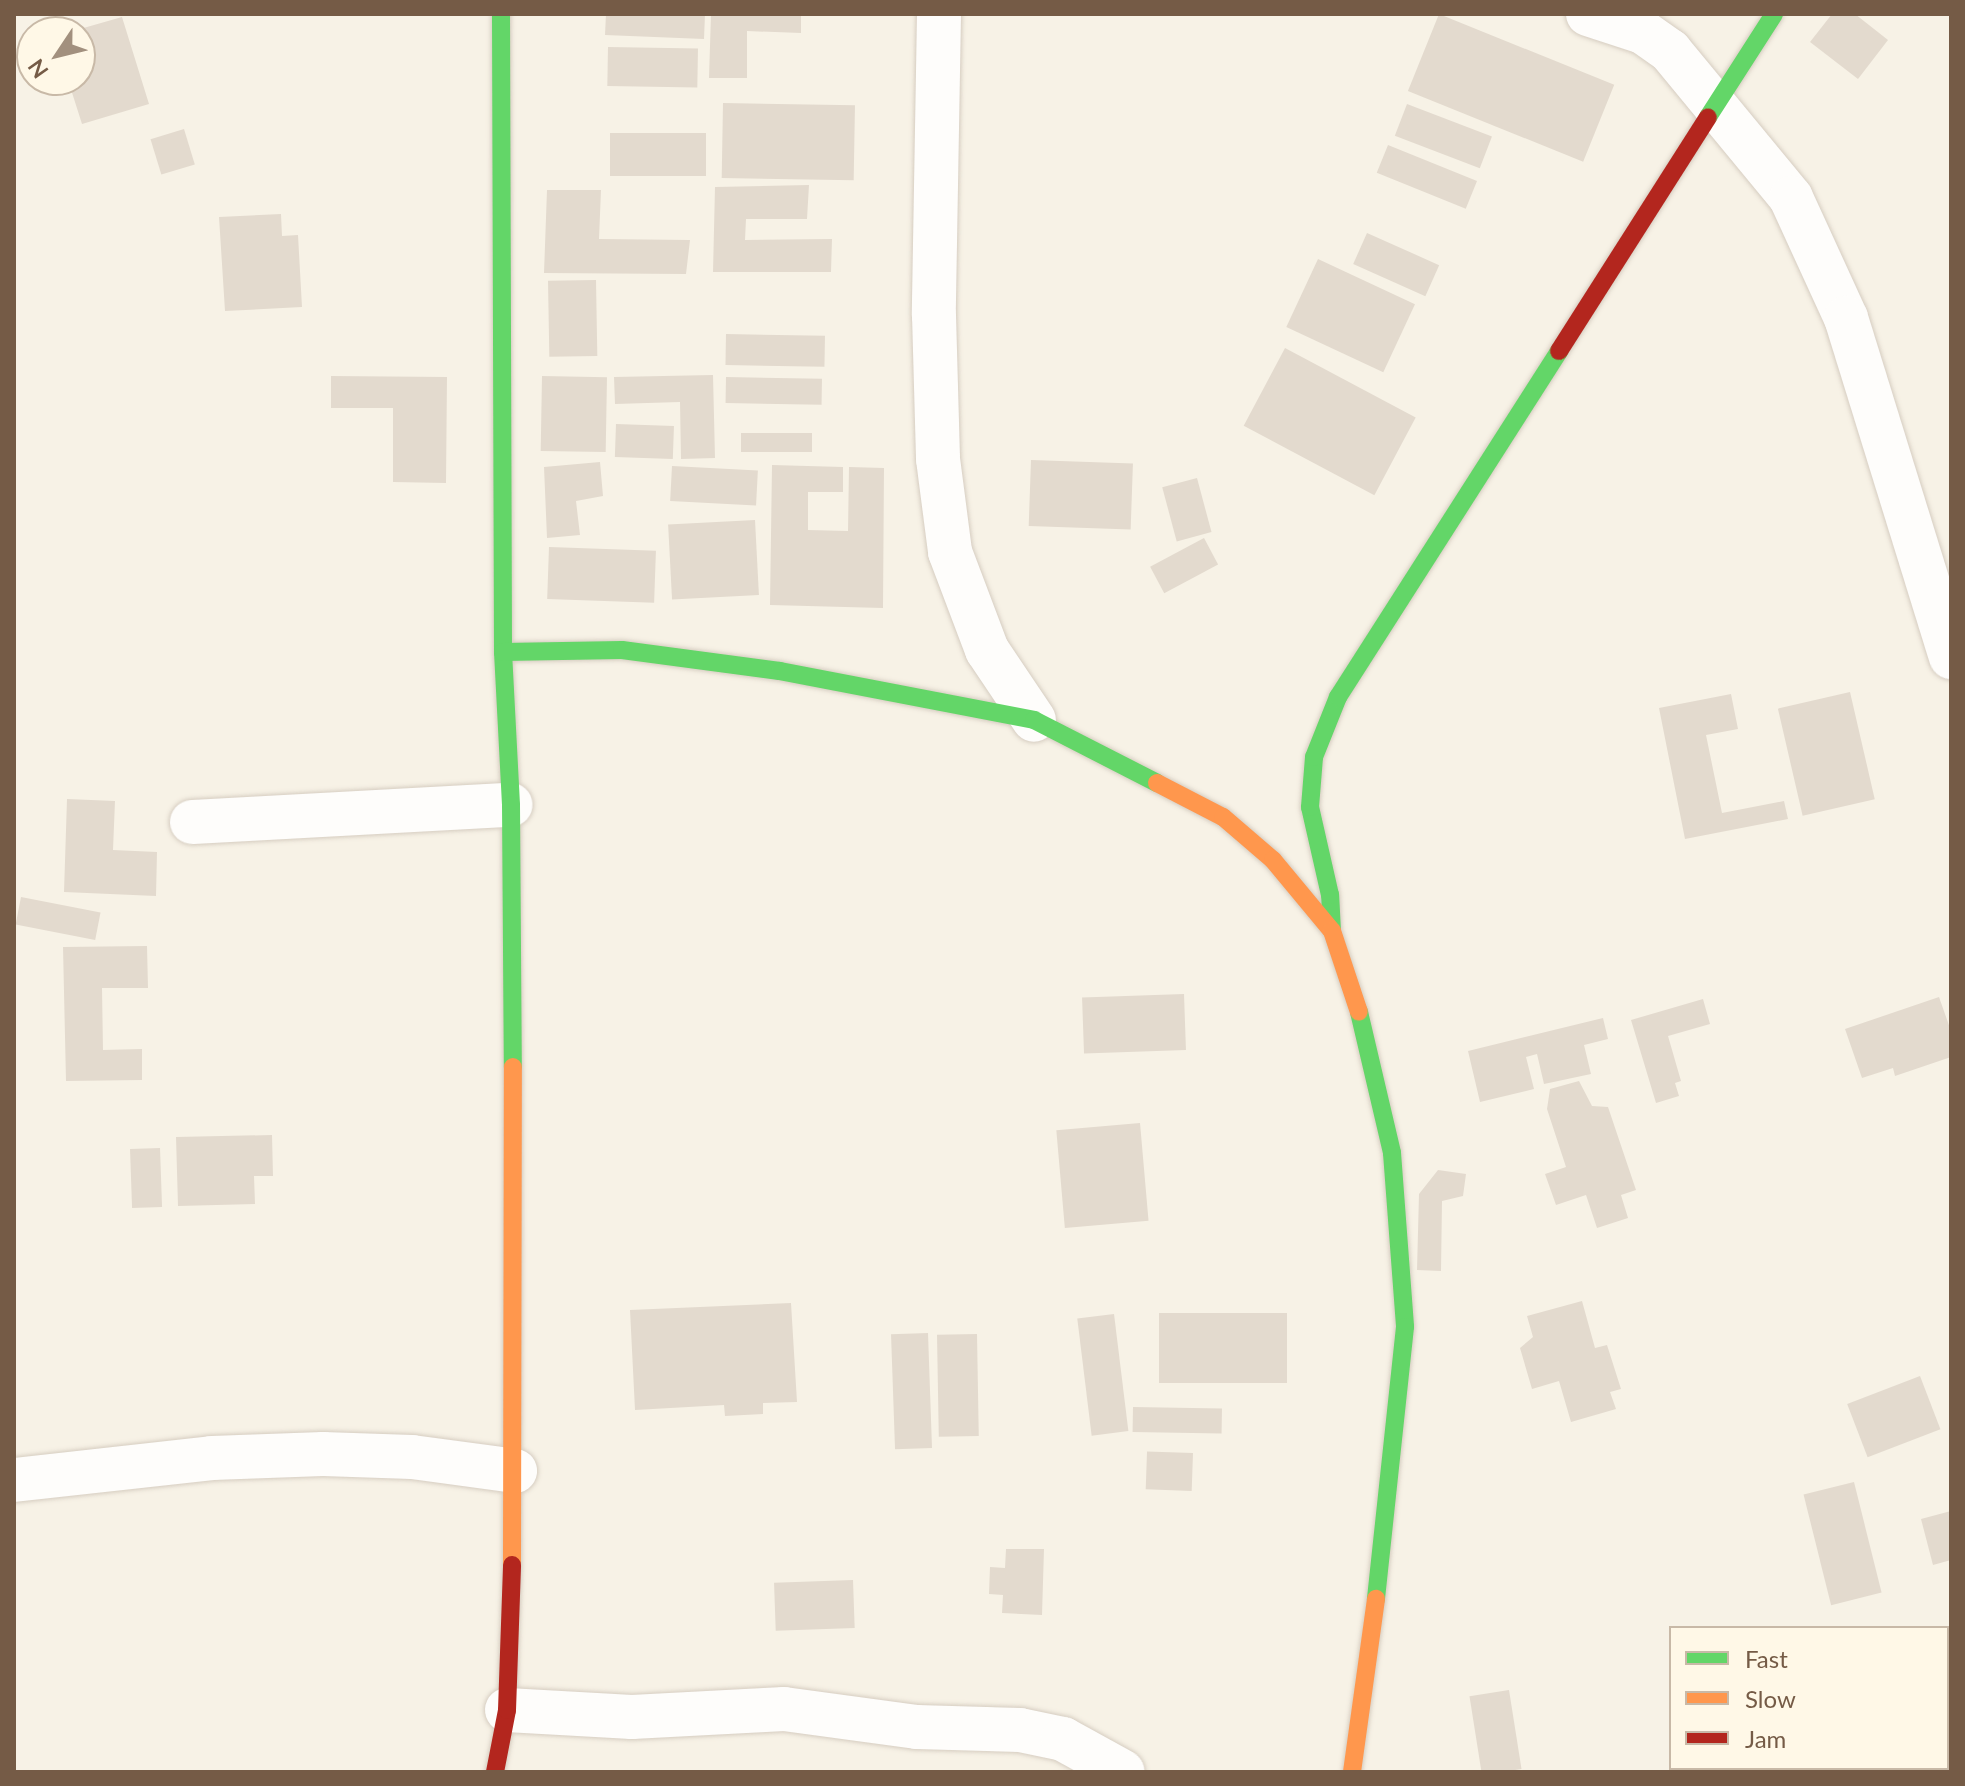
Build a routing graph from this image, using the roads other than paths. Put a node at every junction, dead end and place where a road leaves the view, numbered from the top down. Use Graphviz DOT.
graph roads {
  1 [pos="501,14"];
  2 [pos="939,14"];
  3 [pos="1588,14"];
  4 [pos="1774,14"];
  5 [pos="1716,101"];
  6 [pos="503,652"];
  7 [pos="1951,657"];
  8 [pos="1034,720"];
  9 [pos="511,805"];
  10 [pos="192,822"];
  11 [pos="1332,931"];
  12 [pos="515,1471"];
  13 [pos="14,1480"];
  14 [pos="507,1710"];
  15 [pos="495,1772"];
  16 [pos="1123,1772"];
  17 [pos="1352,1772"];
  1 -- 6 [label="street"];
  2 -- 8 [label="street"];
  3 -- 5 [label="street"];
  4 -- 5 [label="street"];
  5 -- 7 [label="street"];
  5 -- 11 [label="street"];
  6 -- 8 [label="street"];
  6 -- 9 [label="street"];
  8 -- 11 [label="street"];
  9 -- 10 [label="street"];
  9 -- 12 [label="street"];
  11 -- 17 [label="street"];
  12 -- 13 [label="street"];
  12 -- 14 [label="street"];
  14 -- 15 [label="street"];
  14 -- 16 [label="street"];
}
